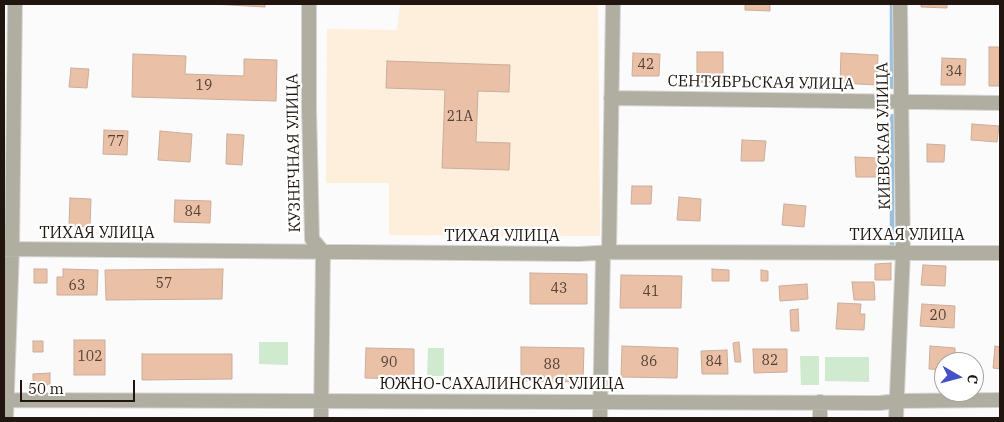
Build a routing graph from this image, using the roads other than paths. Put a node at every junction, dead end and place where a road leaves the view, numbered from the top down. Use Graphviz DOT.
graph roads {
  1 [pos="15,4"];
  2 [pos="309,4"];
  3 [pos="614,4"];
  4 [pos="900,4"];
  5 [pos="611,98"];
  6 [pos="902,102"];
  7 [pos="1000,103"];
  8 [pos="8,249"];
  9 [pos="323,252"];
  10 [pos="903,252"];
  11 [pos="1000,252"];
  12 [pos="606,253"];
  13 [pos="5,400"];
  14 [pos="1000,400"];
  15 [pos="322,401"];
  16 [pos="897,401"];
  17 [pos="600,402"];
  18 [pos="820,402"];
  19 [pos="6,418"];
  20 [pos="321,418"];
  21 [pos="600,418"];
  22 [pos="820,418"];
  23 [pos="896,418"];
  1 -- 8 [label="street"];
  2 -- 9 [label="street, КУЗНЕЧНАЯ УЛИЦА"];
  3 -- 5 [label="street"];
  4 -- 6 [label="street, КИЕВСКАЯ УЛИЦА"];
  5 -- 6 [label="street, СЕНТЯБРЬСКАЯ УЛИЦА"];
  5 -- 12 [label="street"];
  6 -- 7 [label="street, СЕНТЯБРЬСКАЯ УЛИЦА"];
  6 -- 10 [label="street, КИЕВСКАЯ УЛИЦА"];
  8 -- 9 [label="street, ТИХАЯ УЛИЦА"];
  8 -- 13 [label="street"];
  9 -- 12 [label="street, ТИХАЯ УЛИЦА"];
  9 -- 15 [label="street, КУЗНЕЧНАЯ УЛИЦА"];
  10 -- 11 [label="street, ТИХАЯ УЛИЦА"];
  10 -- 12 [label="street, ТИХАЯ УЛИЦА"];
  10 -- 16 [label="street, КИЕВСКАЯ УЛИЦА"];
  12 -- 17 [label="street"];
  13 -- 15 [label="street, ЮЖНО-САХАЛИНСКАЯ УЛИЦА"];
  13 -- 19 [label="street"];
  14 -- 16 [label="street, ЮЖНО-САХАЛИНСКАЯ УЛИЦА"];
  15 -- 17 [label="street, ЮЖНО-САХАЛИНСКАЯ УЛИЦА"];
  15 -- 20 [label="street, КУЗНЕЧНАЯ УЛИЦА"];
  16 -- 18 [label="street, ЮЖНО-САХАЛИНСКАЯ УЛИЦА"];
  16 -- 23 [label="street, КИЕВСКАЯ УЛИЦА"];
  17 -- 18 [label="street, ЮЖНО-САХАЛИНСКАЯ УЛИЦА"];
  17 -- 21 [label="street"];
  18 -- 22 [label="street"];
}
